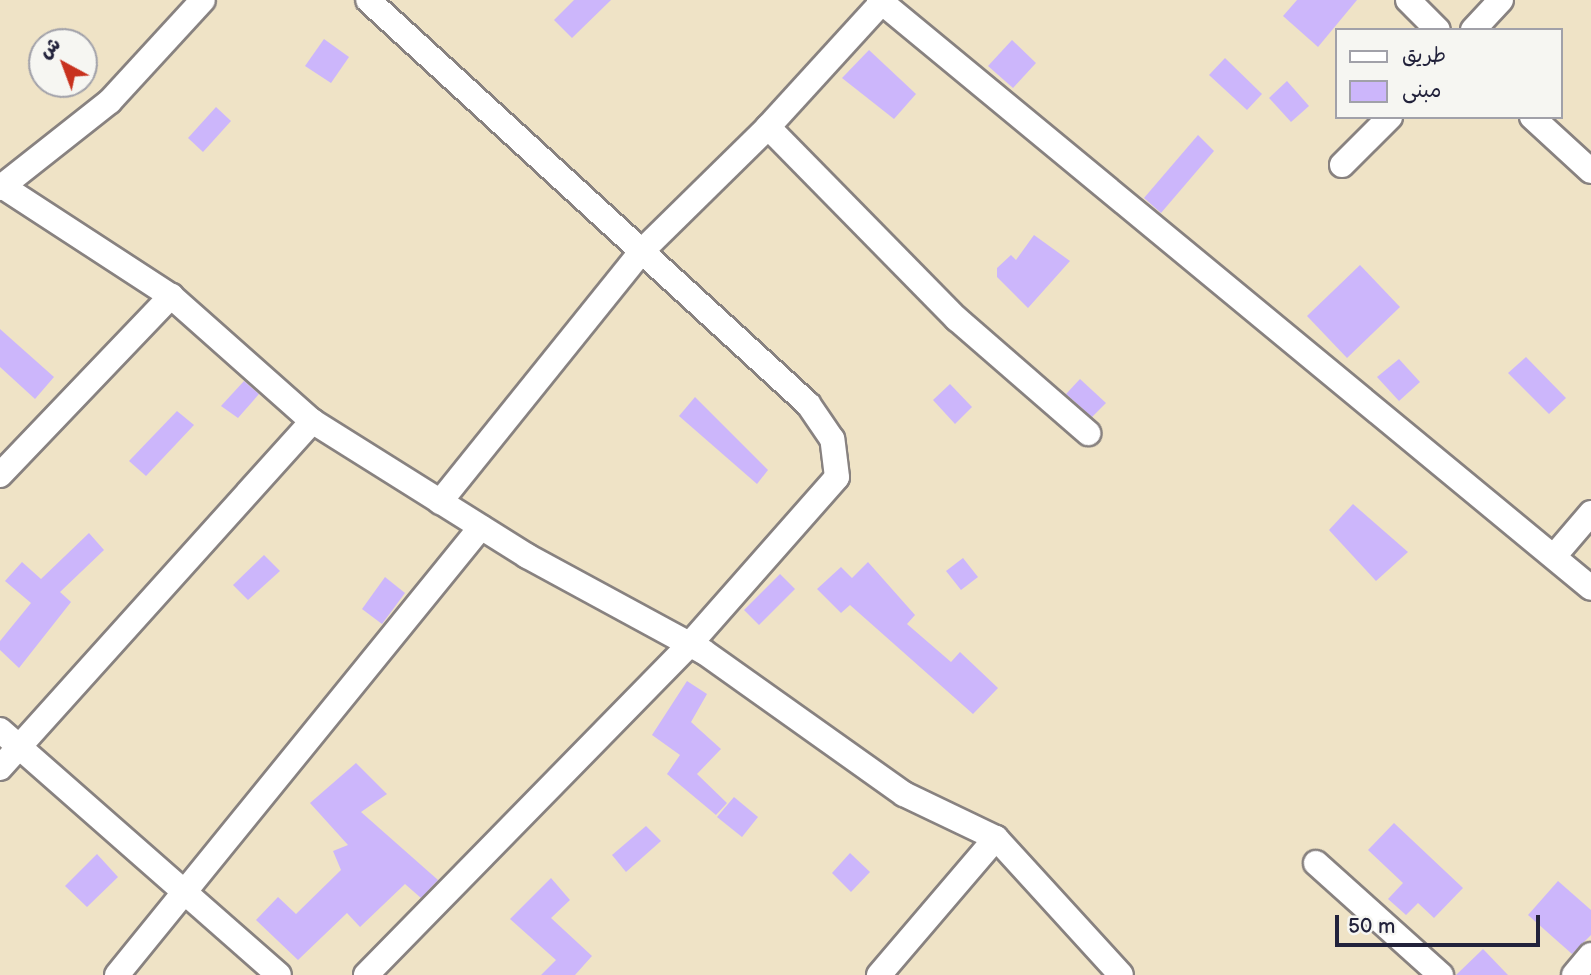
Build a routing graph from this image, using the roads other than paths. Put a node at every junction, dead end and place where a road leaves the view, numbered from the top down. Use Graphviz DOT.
graph roads {
  1 [pos="204,0"];
  2 [pos="368,0"];
  3 [pos="1408,0"];
  4 [pos="1501,0"];
  5 [pos="882,1"];
  6 [pos="1436,28"];
  7 [pos="1475,28"];
  8 [pos="1388,119"];
  9 [pos="1534,119"];
  10 [pos="768,127"];
  11 [pos="1342,165"];
  12 [pos="1591,170"];
  13 [pos="1,187"];
  14 [pos="642,250"];
  15 [pos="172,296"];
  16 [pos="312,421"];
  17 [pos="1088,433"];
  18 [pos="0,475"];
  19 [pos="440,502"];
  20 [pos="1591,513"];
  21 [pos="481,527"];
  22 [pos="1556,554"];
  23 [pos="1591,587"];
  24 [pos="690,644"];
  25 [pos="0,730"];
  26 [pos="20,747"];
  27 [pos="0,768"];
  28 [pos="996,838"];
  29 [pos="1316,863"];
  30 [pos="182,890"];
  31 [pos="1591,955"];
  32 [pos="117,975"];
  33 [pos="279,975"];
  34 [pos="366,975"];
  35 [pos="879,975"];
  36 [pos="1121,975"];
  37 [pos="1441,975"];
  38 [pos="1574,975"];
  1 -- 13 [label="street"];
  2 -- 14 [label="street"];
  3 -- 6 [label="street"];
  4 -- 7 [label="street"];
  5 -- 10 [label="street"];
  5 -- 22 [label="street"];
  8 -- 11 [label="street"];
  9 -- 12 [label="street"];
  10 -- 14 [label="street"];
  10 -- 17 [label="street"];
  13 -- 15 [label="street"];
  14 -- 19 [label="street"];
  14 -- 24 [label="street"];
  15 -- 16 [label="street"];
  15 -- 18 [label="street"];
  16 -- 19 [label="street"];
  16 -- 26 [label="street"];
  19 -- 21 [label="street"];
  20 -- 22 [label="street"];
  21 -- 24 [label="street"];
  21 -- 30 [label="street"];
  22 -- 23 [label="street"];
  24 -- 28 [label="street"];
  24 -- 34 [label="street"];
  25 -- 26 [label="street"];
  26 -- 27 [label="street"];
  26 -- 30 [label="street"];
  28 -- 35 [label="street"];
  28 -- 36 [label="street"];
  29 -- 37 [label="street"];
  30 -- 32 [label="street"];
  30 -- 33 [label="street"];
  31 -- 38 [label="street"];
}
